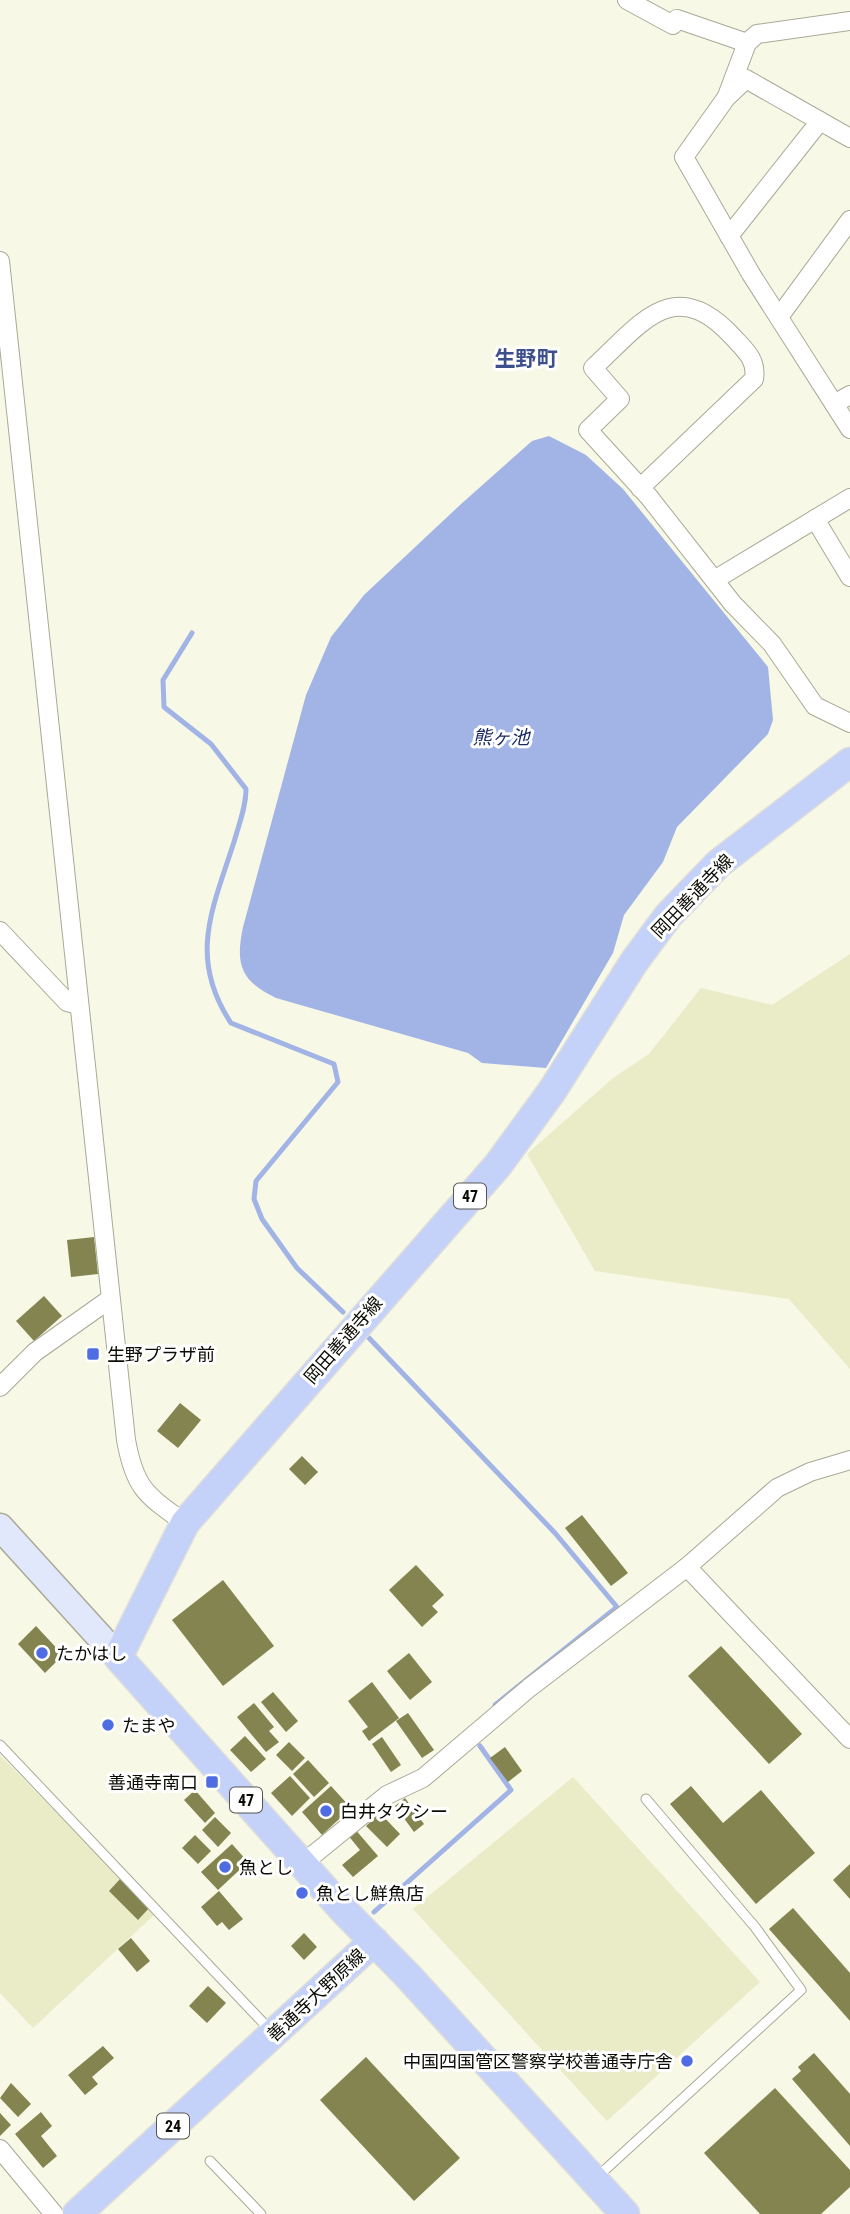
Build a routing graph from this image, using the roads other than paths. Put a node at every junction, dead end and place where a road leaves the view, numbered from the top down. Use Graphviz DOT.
graph roads {
  1 [pos="627,0"];
  2 [pos="850,21"];
  3 [pos="747,43"];
  4 [pos="726,98"];
  5 [pos="820,121"];
  6 [pos="850,138"];
  7 [pos="850,220"];
  8 [pos="729,236"];
  9 [pos="0,261"];
  10 [pos="779,317"];
  11 [pos="850,395"];
  12 [pos="834,404"];
  13 [pos="850,429"];
  14 [pos="640,488"];
  15 [pos="850,498"];
  16 [pos="816,519"];
  17 [pos="850,577"];
  18 [pos="716,579"];
  19 [pos="850,723"];
  20 [pos="850,762"];
  21 [pos="0,931"];
  22 [pos="79,1005"];
  23 [pos="110,1298"];
  24 [pos="0,1387"];
  25 [pos="850,1460"];
  26 [pos="185,1524"];
  27 [pos="0,1527"];
  28 [pos="687,1567"];
  29 [pos="118,1657"];
  30 [pos="850,1739"];
  31 [pos="0,1745"];
  32 [pos="646,1799"];
  33 [pos="302,1864"];
  34 [pos="374,1941"];
  35 [pos="274,2034"];
  36 [pos="0,2149"];
  37 [pos="210,2161"];
  38 [pos="594,2180"];
  39 [pos="54,2214"];
  40 [pos="77,2214"];
  41 [pos="261,2214"];
  42 [pos="625,2214"];
  1 -- 3 [label="street"];
  2 -- 3 [label="street"];
  3 -- 4 [label="street"];
  4 -- 5 [label="street"];
  4 -- 8 [label="street"];
  5 -- 6 [label="street"];
  5 -- 8 [label="street"];
  7 -- 10 [label="street"];
  8 -- 10 [label="street"];
  9 -- 22 [label="street"];
  10 -- 12 [label="street"];
  11 -- 12 [label="street"];
  12 -- 13 [label="street"];
  14 -- 14 [label="street"];
  14 -- 18 [label="street"];
  15 -- 16 [label="street"];
  16 -- 17 [label="street"];
  16 -- 18 [label="street"];
  18 -- 19 [label="street"];
  20 -- 26 [label="main road, 岡田善通寺線 / 47"];
  21 -- 22 [label="street"];
  22 -- 23 [label="street"];
  23 -- 24 [label="street"];
  23 -- 26 [label="street"];
  25 -- 28 [label="street"];
  26 -- 29 [label="main road, 岡田善通寺線 / 47"];
  27 -- 29 [label="street"];
  28 -- 30 [label="street"];
  28 -- 33 [label="street"];
  29 -- 33 [label="main road, 47"];
  31 -- 35 [label="lane"];
  32 -- 38 [label="lane"];
  33 -- 34 [label="main road, 47"];
  34 -- 35 [label="main road, 善通寺大野原線 / 24"];
  34 -- 38 [label="main road, 善通寺大野原線"];
  35 -- 40 [label="main road, 善通寺大野原線 / 24"];
  36 -- 39 [label="street"];
  37 -- 41 [label="lane"];
  38 -- 42 [label="main road, 善通寺大野原線"];
}
